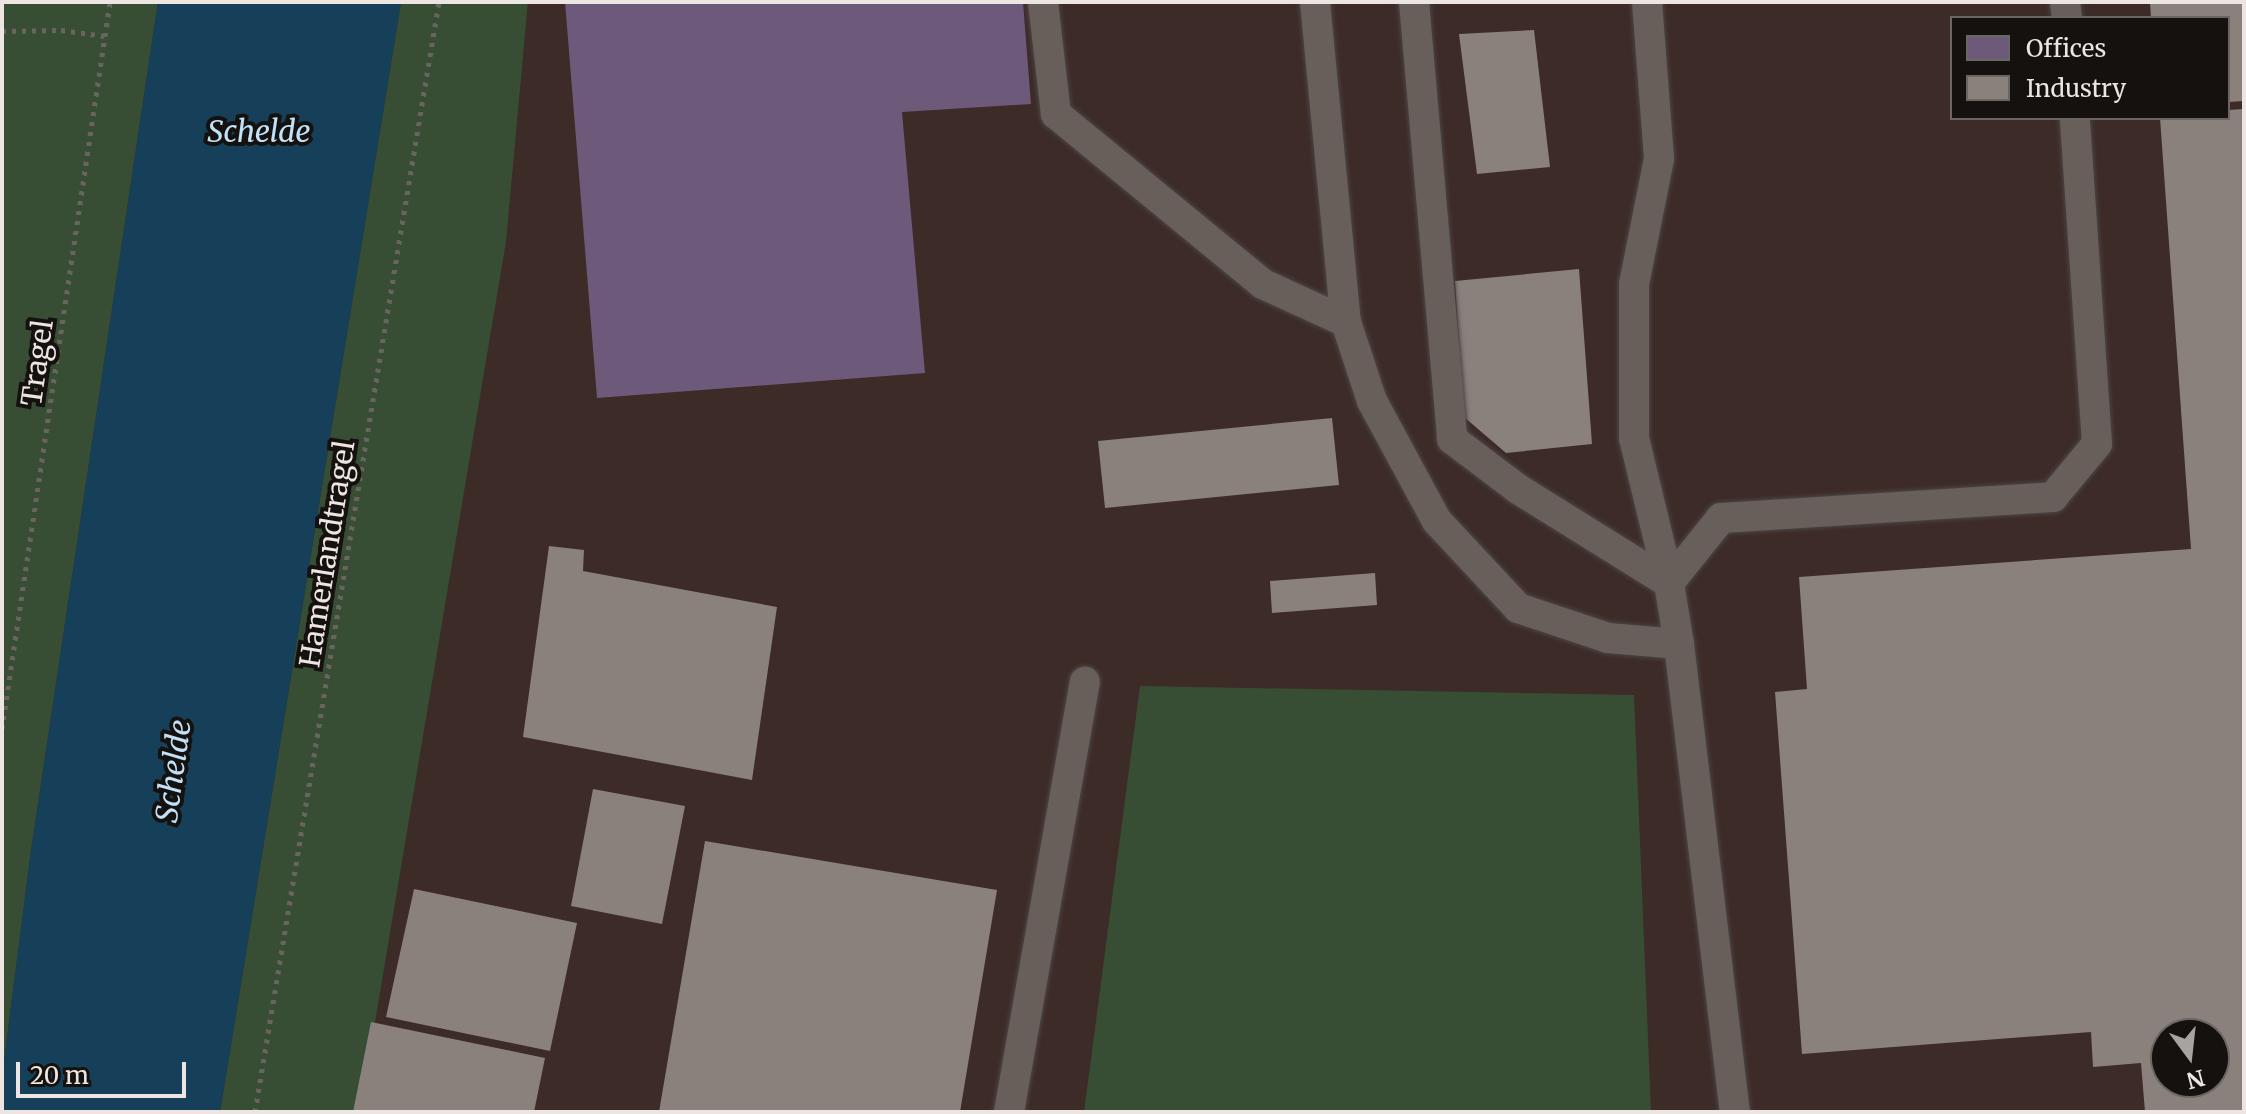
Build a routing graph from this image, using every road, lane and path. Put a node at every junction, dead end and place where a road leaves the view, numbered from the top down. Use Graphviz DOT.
graph roads {
  1 [pos="110,2"];
  2 [pos="439,2"];
  3 [pos="1043,2"];
  4 [pos="1315,2"];
  5 [pos="1414,2"];
  6 [pos="1647,2"];
  7 [pos="2,31"];
  8 [pos="105,36"];
  9 [pos="2075,120"];
  10 [pos="1346,322"];
  11 [pos="1669,583"];
  12 [pos="1679,644"];
  13 [pos="1085,682"];
  14 [pos="2,729"];
  15 [pos="255,1112"];
  16 [pos="1009,1112"];
  17 [pos="1735,1112"];
  1 -- 8 [label="path, Tragel"];
  2 -- 15 [label="path, Hamerlandtragel"];
  3 -- 10 [label="lane"];
  4 -- 10 [label="lane"];
  5 -- 11 [label="lane"];
  6 -- 11 [label="lane"];
  7 -- 8 [label="path"];
  8 -- 14 [label="path, Tragel"];
  9 -- 11 [label="lane"];
  10 -- 12 [label="lane"];
  11 -- 12 [label="lane"];
  12 -- 17 [label="lane"];
  13 -- 16 [label="lane"];
}
